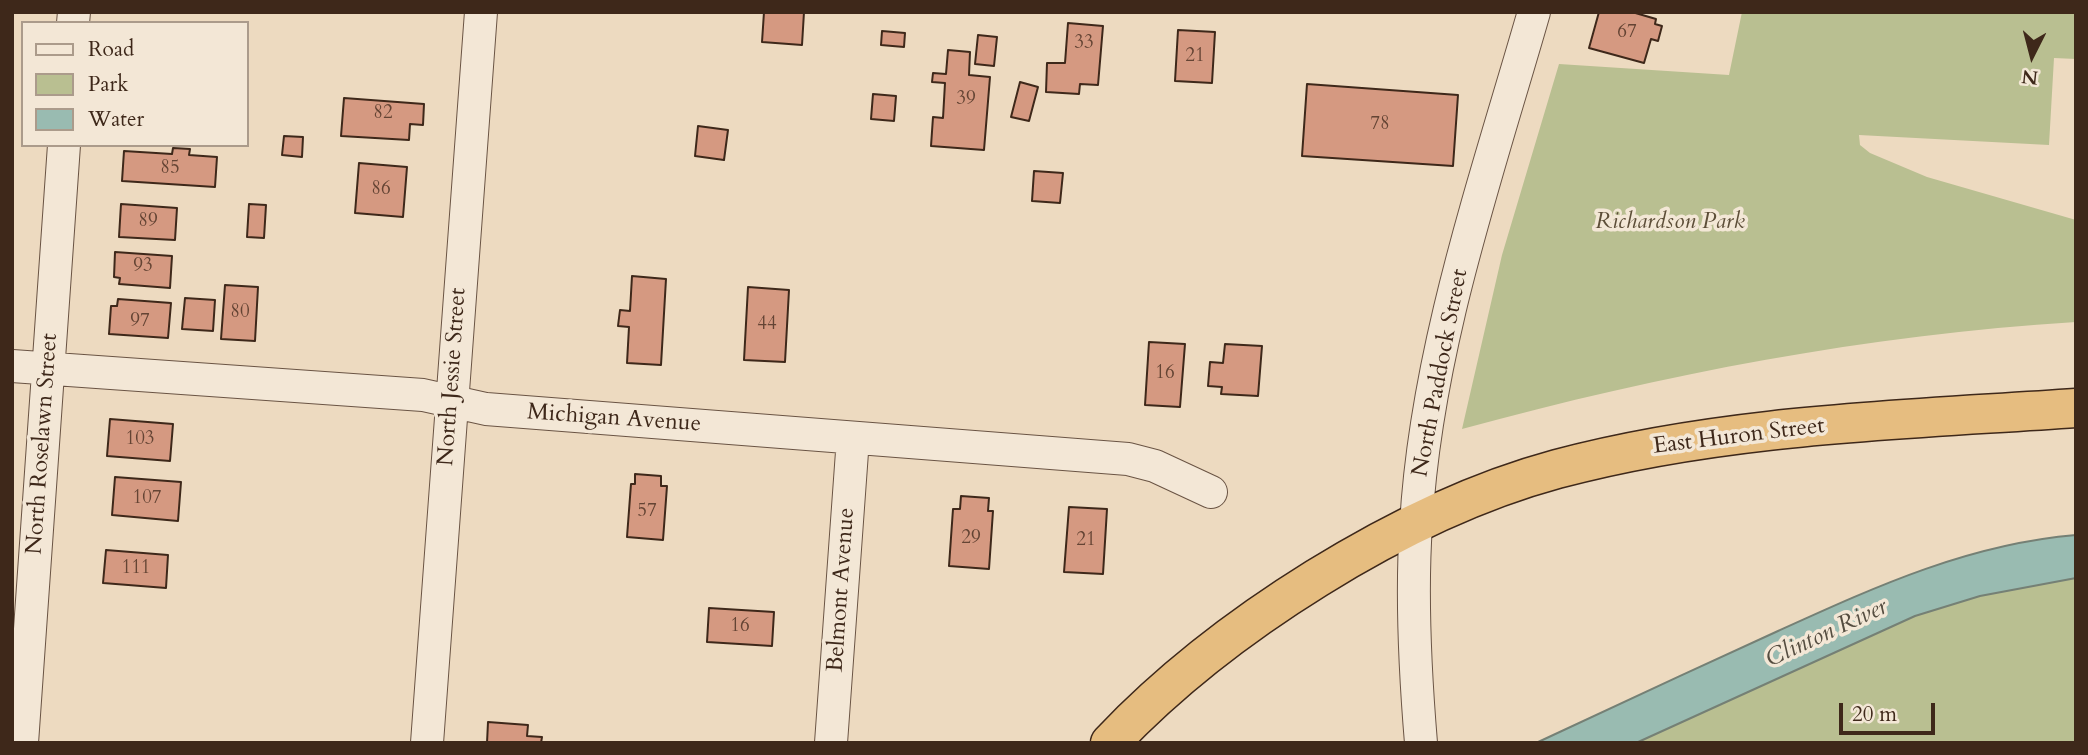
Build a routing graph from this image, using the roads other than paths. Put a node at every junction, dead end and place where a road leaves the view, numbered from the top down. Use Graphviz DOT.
graph roads {
  1 [pos="481,12"];
  2 [pos="1534,12"];
  3 [pos="64,147"];
  4 [pos="12,366"];
  5 [pos="48,369"];
  6 [pos="451,401"];
  7 [pos="2076,408"];
  8 [pos="853,438"];
  9 [pos="1211,492"];
  10 [pos="1415,525"];
  11 [pos="22,743"];
  12 [pos="427,743"];
  13 [pos="831,743"];
  14 [pos="1110,743"];
  15 [pos="1421,743"];
  1 -- 6 [label="street, North Jessie Street"];
  2 -- 10 [label="street, North Paddock Street"];
  3 -- 5 [label="street, North Roselawn Street"];
  4 -- 5 [label="street, Michigan Avenue"];
  5 -- 6 [label="street, Michigan Avenue"];
  5 -- 11 [label="street, North Roselawn Street"];
  6 -- 8 [label="street, Michigan Avenue"];
  6 -- 12 [label="street, North Jessie Street"];
  7 -- 10 [label="highway, East Huron Street"];
  8 -- 9 [label="street, Michigan Avenue"];
  8 -- 13 [label="street, Belmont Avenue"];
  10 -- 14 [label="highway, East Huron Street"];
  10 -- 15 [label="street, North Paddock Street"];
}
